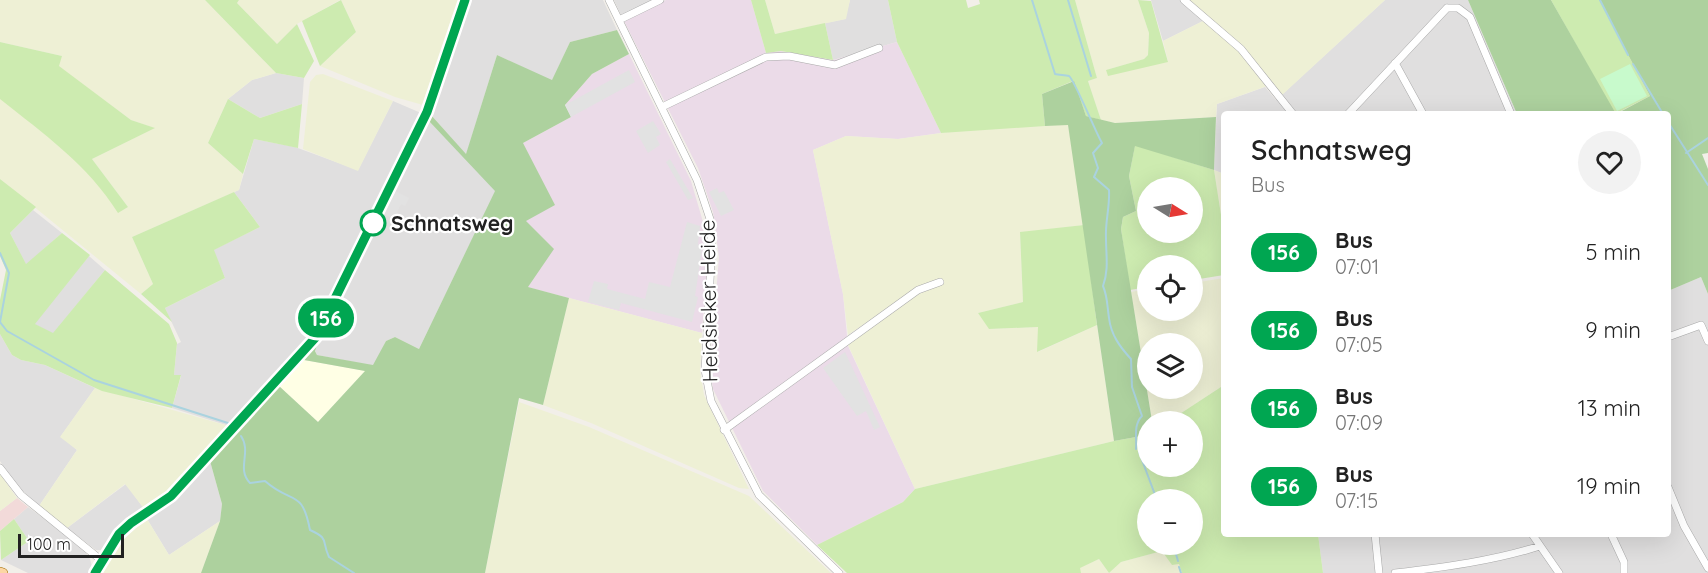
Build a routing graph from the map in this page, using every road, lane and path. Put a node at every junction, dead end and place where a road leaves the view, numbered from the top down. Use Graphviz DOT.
graph roads {
  1 [pos="465,0"];
  2 [pos="609,0"];
  3 [pos="660,0"];
  4 [pos="1184,0"];
  5 [pos="1443,0"];
  6 [pos="1447,8"];
  7 [pos="619,20"];
  8 [pos="879,48"];
  9 [pos="1395,63"];
  10 [pos="662,107"];
  11 [pos="1291,111"];
  12 [pos="1351,111"];
  13 [pos="1420,111"];
  14 [pos="1509,111"];
  15 [pos="940,282"];
  16 [pos="1671,336"];
  17 [pos="1708,341"];
  18 [pos="724,430"];
  19 [pos="0,468"];
  20 [pos="1671,494"];
  21 [pos="1375,537"];
  22 [pos="1534,537"];
  23 [pos="1612,537"];
  24 [pos="1540,546"];
  25 [pos="101,560"];
  26 [pos="1708,568"];
  27 [pos="95,573"];
  28 [pos="839,573"];
  29 [pos="1379,573"];
  30 [pos="1395,573"];
  31 [pos="1559,573"];
  32 [pos="1624,573"];
  1 -- 25 [label="street"];
  2 -- 7 [label="street, Heidsieker Heide"];
  3 -- 7 [label="street"];
  4 -- 11 [label="street"];
  5 -- 6 [label="street"];
  6 -- 9 [label="street"];
  6 -- 14 [label="street"];
  7 -- 10 [label="street, Heidsieker Heide"];
  8 -- 10 [label="street"];
  9 -- 12 [label="street"];
  9 -- 13 [label="street"];
  10 -- 18 [label="street, Heidsieker Heide"];
  15 -- 18 [label="street"];
  16 -- 17 [label="street"];
  18 -- 28 [label="street, Heidsieker Heide"];
  19 -- 25 [label="street"];
  20 -- 26 [label="street"];
  21 -- 29 [label="street"];
  22 -- 24 [label="street"];
  23 -- 32 [label="street"];
  24 -- 30 [label="street"];
  24 -- 31 [label="street"];
  25 -- 27 [label="street"];
}
